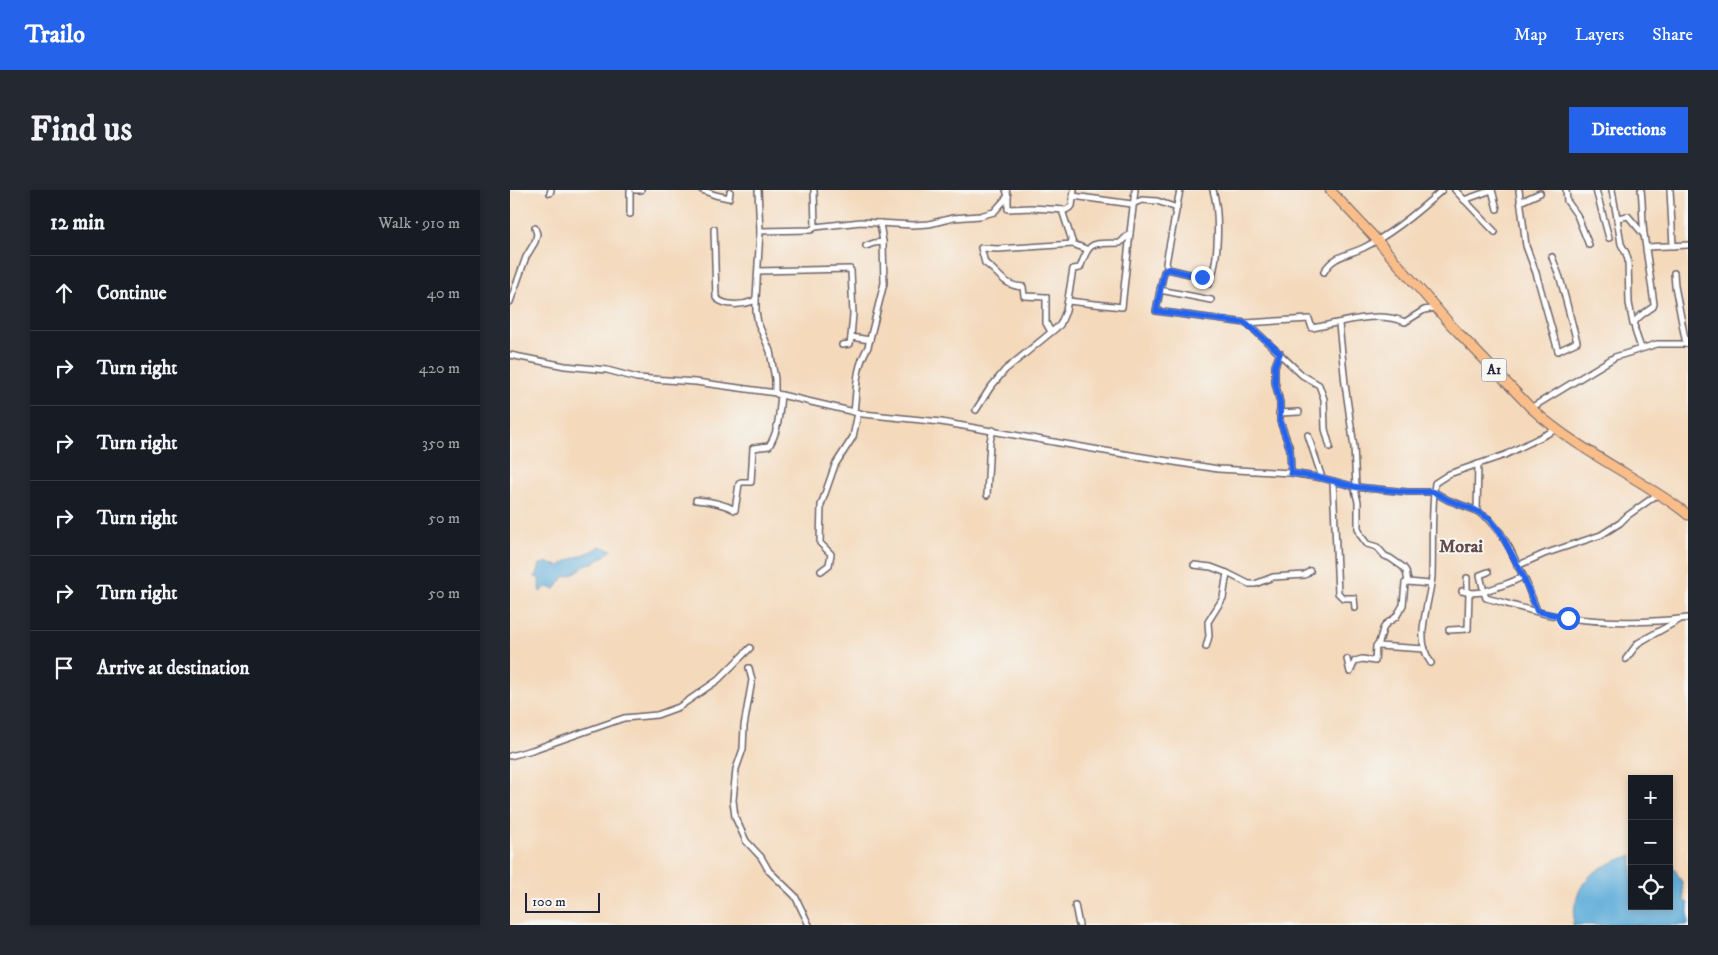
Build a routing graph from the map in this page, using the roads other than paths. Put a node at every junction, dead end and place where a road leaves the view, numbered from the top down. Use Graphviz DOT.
graph roads {
  1 [pos="630,190"];
  2 [pos="634,190"];
  3 [pos="641,190"];
  4 [pos="702,190"];
  5 [pos="758,190"];
  6 [pos="814,190"];
  7 [pos="1006,190"];
  8 [pos="1135,190"];
  9 [pos="1180,190"];
  10 [pos="1213,190"];
  11 [pos="1330,190"];
  12 [pos="1442,190"];
  13 [pos="1454,190"];
  14 [pos="1489,190"];
  15 [pos="1518,190"];
  16 [pos="1566,190"];
  17 [pos="1596,190"];
  18 [pos="1612,190"];
  19 [pos="1641,190"];
  20 [pos="1670,190"];
  21 [pos="730,192"];
  22 [pos="1074,193"];
  23 [pos="1540,193"];
  24 [pos="1008,196"];
  25 [pos="1464,200"];
  26 [pos="1520,202"];
  27 [pos="1132,204"];
  28 [pos="1177,208"];
  29 [pos="1497,209"];
  30 [pos="1062,210"];
  31 [pos="630,214"];
  32 [pos="1617,218"];
  33 [pos="880,223"];
  34 [pos="814,227"];
  35 [pos="535,228"];
  36 [pos="714,228"];
  37 [pos="760,231"];
  38 [pos="1495,232"];
  39 [pos="1130,233"];
  40 [pos="1644,235"];
  41 [pos="1609,238"];
  42 [pos="1378,240"];
  43 [pos="883,242"];
  44 [pos="1073,244"];
  45 [pos="1589,245"];
  46 [pos="1688,245"];
  47 [pos="866,246"];
  48 [pos="1673,246"];
  49 [pos="1647,247"];
  50 [pos="1086,249"];
  51 [pos="1552,257"];
  52 [pos="1168,269"];
  53 [pos="758,271"];
  54 [pos="1324,272"];
  55 [pos="1674,274"];
  56 [pos="1160,290"];
  57 [pos="756,298"];
  58 [pos="1068,300"];
  59 [pos="1211,300"];
  60 [pos="510,302"];
  61 [pos="1436,308"];
  62 [pos="1246,323"];
  63 [pos="1339,324"];
  64 [pos="1634,324"];
  65 [pos="1051,332"];
  66 [pos="851,337"];
  67 [pos="870,340"];
  68 [pos="842,344"];
  69 [pos="1687,344"];
  70 [pos="1641,348"];
  71 [pos="1280,353"];
  72 [pos="510,355"];
  73 [pos="779,394"];
  74 [pos="1531,408"];
  75 [pos="976,410"];
  76 [pos="856,412"];
  77 [pos="1298,412"];
  78 [pos="1279,413"];
  79 [pos="1558,429"];
  80 [pos="993,430"];
  81 [pos="1308,435"];
  82 [pos="1330,448"];
  83 [pos="1478,464"];
  84 [pos="1291,473"];
  85 [pos="1322,478"];
  86 [pos="1333,481"];
  87 [pos="1355,487"];
  88 [pos="1434,492"];
  89 [pos="1658,494"];
  90 [pos="986,495"];
  91 [pos="696,500"];
  92 [pos="1686,510"];
  93 [pos="1477,511"];
  94 [pos="1194,565"];
  95 [pos="1517,566"];
  96 [pos="821,571"];
  97 [pos="1310,572"];
  98 [pos="1488,572"];
  99 [pos="1227,574"];
  100 [pos="1523,576"];
  101 [pos="1467,578"];
  102 [pos="1408,582"];
  103 [pos="1430,584"];
  104 [pos="1466,591"];
  105 [pos="1484,592"];
  106 [pos="1355,608"];
  107 [pos="1537,611"];
  108 [pos="1685,618"];
  109 [pos="1449,630"];
  110 [pos="1378,646"];
  111 [pos="1206,647"];
  112 [pos="750,648"];
  113 [pos="1425,649"];
  114 [pos="1626,658"];
  115 [pos="1347,659"];
  116 [pos="1431,663"];
  117 [pos="748,668"];
  118 [pos="510,756"];
  119 [pos="1075,905"];
  120 [pos="809,925"];
  121 [pos="1079,925"];
  1 -- 31 [label="street"];
  2 -- 3 [label="street"];
  4 -- 21 [label="street"];
  5 -- 37 [label="street"];
  6 -- 34 [label="street"];
  7 -- 24 [label="street"];
  8 -- 27 [label="street"];
  9 -- 28 [label="street"];
  10 -- 52 [label="street"];
  11 -- 42 [label="highway, A1"];
  12 -- 42 [label="street"];
  13 -- 25 [label="street"];
  14 -- 25 [label="street"];
  14 -- 29 [label="street"];
  15 -- 26 [label="street"];
  16 -- 45 [label="street"];
  17 -- 41 [label="street"];
  18 -- 32 [label="street"];
  19 -- 40 [label="street"];
  20 -- 48 [label="street"];
  22 -- 27 [label="street"];
  22 -- 30 [label="street"];
  23 -- 26 [label="street"];
  24 -- 30 [label="street"];
  24 -- 33 [label="street"];
  25 -- 38 [label="street"];
  26 -- 51 [label="street"];
  27 -- 28 [label="street"];
  27 -- 39 [label="street"];
  28 -- 52 [label="street"];
  30 -- 44 [label="street"];
  32 -- 40 [label="street"];
  32 -- 64 [label="street"];
  33 -- 34 [label="street"];
  33 -- 43 [label="street"];
  34 -- 37 [label="street"];
  35 -- 60 [label="street"];
  36 -- 57 [label="street"];
  37 -- 53 [label="street"];
  39 -- 50 [label="street"];
  39 -- 58 [label="street"];
  40 -- 49 [label="street"];
  42 -- 54 [label="street"];
  42 -- 61 [label="highway, A1"];
  43 -- 47 [label="street"];
  43 -- 67 [label="street"];
  44 -- 50 [label="street"];
  44 -- 65 [label="street"];
  46 -- 48 [label="street"];
  48 -- 49 [label="street"];
  49 -- 64 [label="street"];
  50 -- 58 [label="street"];
  52 -- 56 [label="street"];
  53 -- 57 [label="street"];
  53 -- 66 [label="street"];
  55 -- 69 [label="street"];
  56 -- 59 [label="street"];
  56 -- 62 [label="street"];
  57 -- 73 [label="street"];
  58 -- 65 [label="street"];
  61 -- 63 [label="street"];
  61 -- 74 [label="highway, A1"];
  62 -- 63 [label="street"];
  62 -- 71 [label="street"];
  63 -- 87 [label="street"];
  64 -- 70 [label="street"];
  65 -- 75 [label="street"];
  66 -- 67 [label="street"];
  66 -- 68 [label="street"];
  67 -- 76 [label="street"];
  69 -- 70 [label="street"];
  70 -- 74 [label="street"];
  71 -- 78 [label="street"];
  71 -- 82 [label="street"];
  72 -- 73 [label="street"];
  73 -- 76 [label="street"];
  73 -- 91 [label="street"];
  74 -- 79 [label="highway, A1"];
  76 -- 80 [label="street"];
  76 -- 96 [label="street"];
  77 -- 78 [label="street"];
  78 -- 84 [label="street"];
  79 -- 83 [label="street"];
  79 -- 89 [label="highway, A1"];
  80 -- 84 [label="street"];
  80 -- 90 [label="street"];
  81 -- 85 [label="street"];
  83 -- 88 [label="street"];
  83 -- 93 [label="street"];
  84 -- 85 [label="street"];
  85 -- 86 [label="street"];
  86 -- 87 [label="street"];
  86 -- 106 [label="street"];
  87 -- 88 [label="street"];
  87 -- 102 [label="street"];
  88 -- 93 [label="street"];
  88 -- 103 [label="street"];
  89 -- 92 [label="highway, A1"];
  89 -- 95 [label="street"];
  93 -- 95 [label="street"];
  94 -- 99 [label="street"];
  95 -- 100 [label="street"];
  97 -- 99 [label="street"];
  98 -- 105 [label="street"];
  99 -- 111 [label="street"];
  100 -- 105 [label="street"];
  100 -- 107 [label="street"];
  101 -- 104 [label="street"];
  102 -- 103 [label="street"];
  102 -- 110 [label="street"];
  103 -- 113 [label="street"];
  104 -- 105 [label="street"];
  104 -- 109 [label="street"];
  105 -- 107 [label="street"];
  107 -- 108 [label="street"];
  108 -- 114 [label="street"];
  110 -- 113 [label="street"];
  110 -- 115 [label="street"];
  112 -- 118 [label="street"];
  113 -- 116 [label="street"];
  117 -- 120 [label="street"];
  119 -- 121 [label="street"];
}
